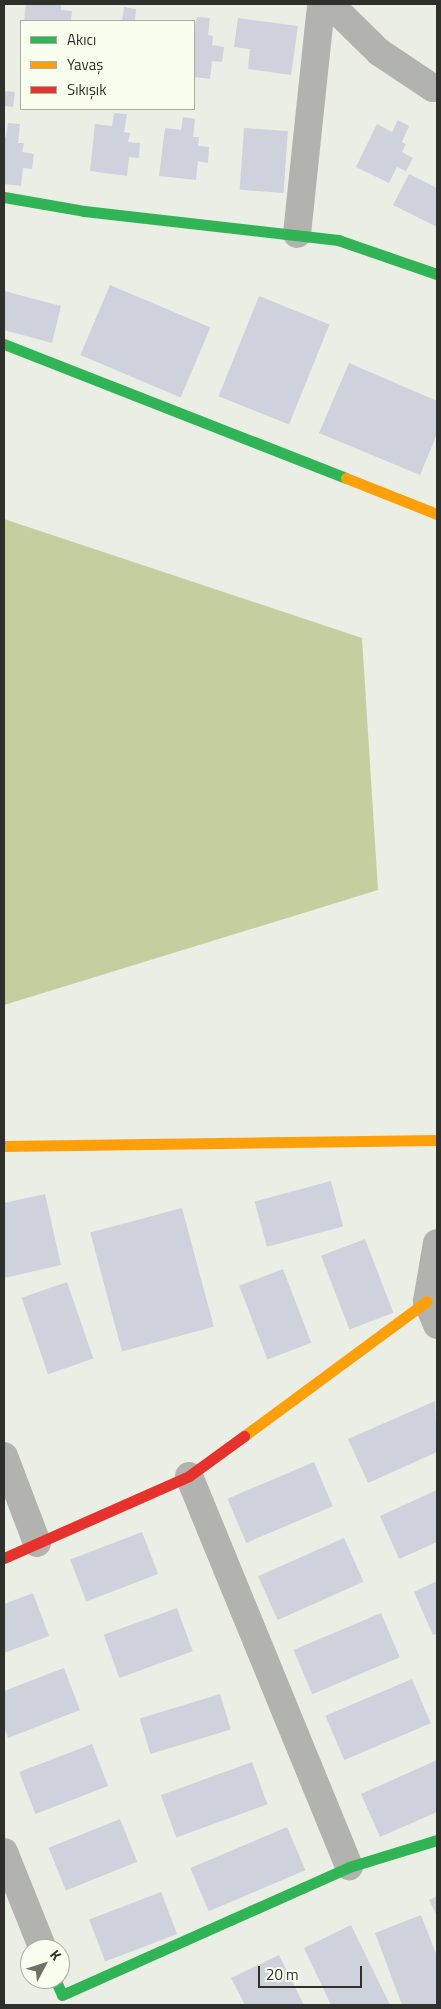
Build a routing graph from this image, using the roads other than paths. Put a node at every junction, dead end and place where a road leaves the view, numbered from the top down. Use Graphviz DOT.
graph roads {
  1 [pos="321,4"];
  2 [pos="330,4"];
  3 [pos="437,87"];
  4 [pos="4,197"];
  5 [pos="297,234"];
  6 [pos="437,274"];
  7 [pos="4,344"];
  8 [pos="437,514"];
  9 [pos="437,1140"];
  10 [pos="4,1146"];
  11 [pos="437,1244"];
  12 [pos="432,1313"];
  13 [pos="4,1456"];
  14 [pos="189,1476"];
  15 [pos="37,1543"];
  16 [pos="4,1558"];
  17 [pos="437,1840"];
  18 [pos="4,1852"];
  19 [pos="349,1867"];
  20 [pos="39,1939"];
  21 [pos="63,1993"];
  1 -- 5 [label="street"];
  2 -- 3 [label="street"];
  4 -- 5 [label="street"];
  5 -- 6 [label="street"];
  7 -- 8 [label="street"];
  9 -- 10 [label="street"];
  11 -- 12 [label="street"];
  12 -- 14 [label="street"];
  13 -- 15 [label="street"];
  14 -- 15 [label="street"];
  14 -- 19 [label="street"];
  15 -- 16 [label="street"];
  17 -- 19 [label="street"];
  18 -- 20 [label="street"];
  19 -- 21 [label="street"];
}
